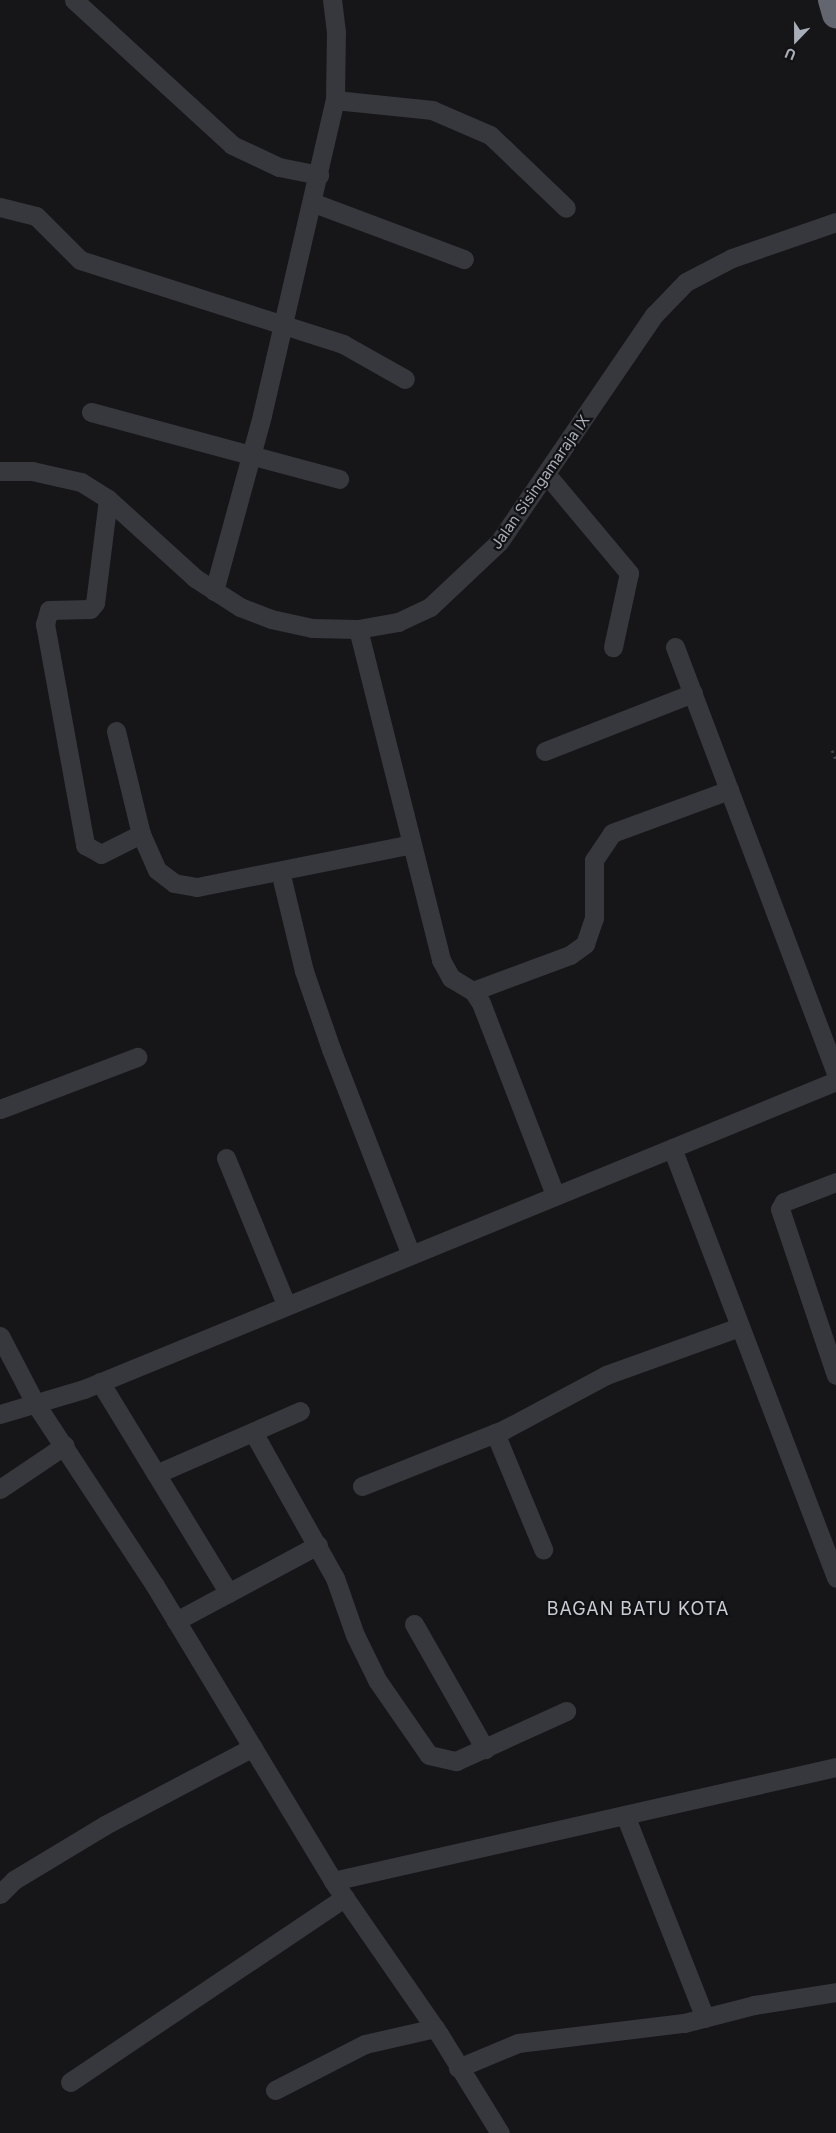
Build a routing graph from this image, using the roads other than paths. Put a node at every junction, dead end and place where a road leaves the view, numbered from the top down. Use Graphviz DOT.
graph roads {
  1 [pos="74,0"];
  2 [pos="332,0"];
  3 [pos="832,0"];
  4 [pos="836,14"];
  5 [pos="335,100"];
  6 [pos="319,175"];
  7 [pos="314,203"];
  8 [pos="0,207"];
  9 [pos="566,208"];
  10 [pos="836,222"];
  11 [pos="464,260"];
  12 [pos="284,326"];
  13 [pos="405,379"];
  14 [pos="91,412"];
  15 [pos="251,457"];
  16 [pos="0,471"];
  17 [pos="547,475"];
  18 [pos="339,479"];
  19 [pos="108,499"];
  20 [pos="214,591"];
  21 [pos="358,629"];
  22 [pos="613,646"];
  23 [pos="675,647"];
  24 [pos="693,693"];
  25 [pos="116,731"];
  26 [pos="545,751"];
  27 [pos="729,790"];
  28 [pos="141,834"];
  29 [pos="412,844"];
  30 [pos="280,871"];
  31 [pos="473,991"];
  32 [pos="137,1057"];
  33 [pos="836,1074"];
  34 [pos="836,1081"];
  35 [pos="0,1109"];
  36 [pos="672,1148"];
  37 [pos="226,1158"];
  38 [pos="836,1182"];
  39 [pos="555,1195"];
  40 [pos="410,1253"];
  41 [pos="286,1304"];
  42 [pos="739,1327"];
  43 [pos="0,1336"];
  44 [pos="836,1375"];
  45 [pos="100,1382"];
  46 [pos="35,1403"];
  47 [pos="300,1411"];
  48 [pos="0,1414"];
  49 [pos="253,1432"];
  50 [pos="495,1433"];
  51 [pos="65,1445"];
  52 [pos="156,1474"];
  53 [pos="362,1486"];
  54 [pos="0,1489"];
  55 [pos="318,1545"];
  56 [pos="543,1549"];
  57 [pos="836,1578"];
  58 [pos="229,1593"];
  59 [pos="176,1621"];
  60 [pos="414,1624"];
  61 [pos="566,1711"];
  62 [pos="253,1747"];
  63 [pos="485,1749"];
  64 [pos="836,1767"];
  65 [pos="625,1815"];
  66 [pos="334,1881"];
  67 [pos="0,1894"];
  68 [pos="345,1897"];
  69 [pos="836,1992"];
  70 [pos="705,2018"];
  71 [pos="434,2028"];
  72 [pos="458,2068"];
  73 [pos="70,2082"];
  74 [pos="275,2090"];
  75 [pos="500,2133"];
  1 -- 6 [label="street"];
  2 -- 5 [label="street"];
  3 -- 4 [label="highway"];
  5 -- 6 [label="street"];
  5 -- 9 [label="street"];
  6 -- 7 [label="street"];
  7 -- 11 [label="street"];
  7 -- 12 [label="street"];
  8 -- 12 [label="street"];
  10 -- 17 [label="street, Jalan Sisingamaraja IX"];
  12 -- 13 [label="street"];
  12 -- 15 [label="street"];
  14 -- 15 [label="street"];
  15 -- 18 [label="street"];
  15 -- 20 [label="street"];
  16 -- 19 [label="street, Jalan Sisingamaraja IX"];
  17 -- 21 [label="street, Jalan Sisingamaraja IX"];
  17 -- 22 [label="street"];
  19 -- 20 [label="street, Jalan Sisingamaraja IX"];
  19 -- 28 [label="street"];
  20 -- 21 [label="street, Jalan Sisingamaraja IX"];
  21 -- 29 [label="street"];
  23 -- 24 [label="street"];
  24 -- 26 [label="street"];
  24 -- 27 [label="street"];
  25 -- 28 [label="street"];
  27 -- 31 [label="street"];
  27 -- 33 [label="street"];
  28 -- 30 [label="street"];
  29 -- 30 [label="street"];
  29 -- 31 [label="street"];
  30 -- 40 [label="street"];
  31 -- 39 [label="street"];
  32 -- 35 [label="street"];
  34 -- 36 [label="street"];
  36 -- 39 [label="street"];
  36 -- 42 [label="street"];
  37 -- 41 [label="street"];
  38 -- 44 [label="street"];
  39 -- 40 [label="street"];
  40 -- 41 [label="street"];
  41 -- 45 [label="street"];
  42 -- 50 [label="street"];
  42 -- 57 [label="street"];
  43 -- 46 [label="street"];
  45 -- 46 [label="street"];
  45 -- 52 [label="street"];
  46 -- 48 [label="street"];
  46 -- 51 [label="street"];
  47 -- 49 [label="street"];
  49 -- 52 [label="street"];
  49 -- 55 [label="street"];
  50 -- 53 [label="street"];
  50 -- 56 [label="street"];
  51 -- 54 [label="street"];
  51 -- 59 [label="street"];
  52 -- 58 [label="street"];
  55 -- 58 [label="street"];
  55 -- 63 [label="street"];
  58 -- 59 [label="street"];
  59 -- 62 [label="street"];
  60 -- 63 [label="street"];
  61 -- 63 [label="street"];
  62 -- 66 [label="street"];
  62 -- 67 [label="street"];
  64 -- 65 [label="street"];
  65 -- 66 [label="street"];
  65 -- 70 [label="street"];
  66 -- 68 [label="street"];
  68 -- 71 [label="street"];
  68 -- 73 [label="street"];
  69 -- 70 [label="street"];
  70 -- 72 [label="street"];
  71 -- 72 [label="street"];
  71 -- 74 [label="street"];
  72 -- 75 [label="street"];
}
